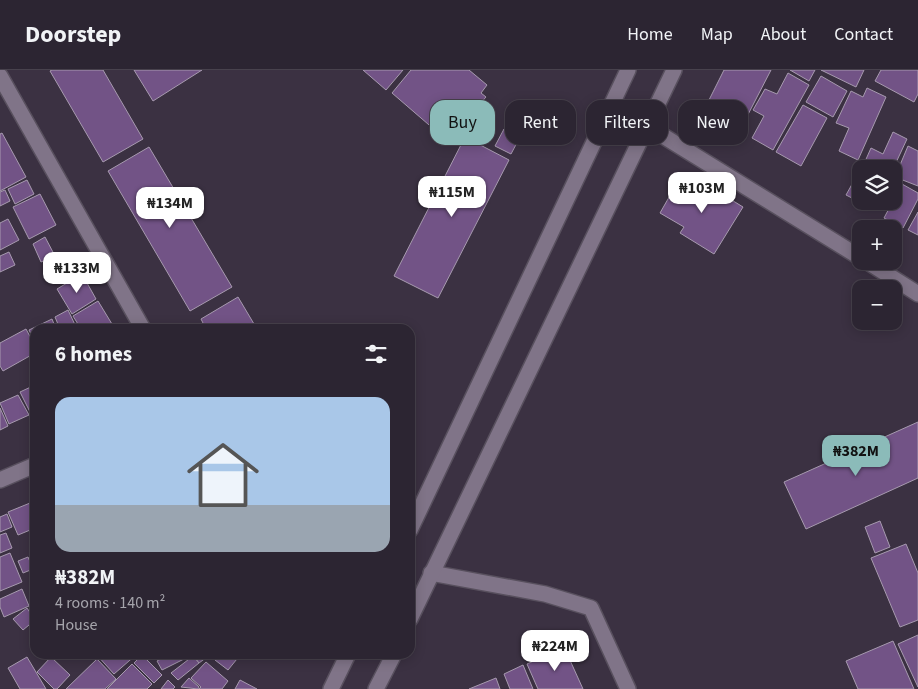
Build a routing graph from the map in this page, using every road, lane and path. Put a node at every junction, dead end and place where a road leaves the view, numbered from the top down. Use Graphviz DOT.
graph roads {
  1 [pos="628,70"];
  2 [pos="674,70"];
  3 [pos="0,76"];
  4 [pos="660,100"];
  5 [pos="668,139"];
  6 [pos="638,145"];
  7 [pos="852,252"];
  8 [pos="880,270"];
  9 [pos="918,294"];
  10 [pos="140,324"];
  11 [pos="30,466"];
  12 [pos="0,480"];
  13 [pos="415,519"];
  14 [pos="432,573"];
  15 [pos="415,609"];
  16 [pos="346,659"];
  17 [pos="391,659"];
  18 [pos="331,689"];
  19 [pos="376,689"];
  20 [pos="628,689"];
  1 -- 13 [label="street"];
  2 -- 4 [label="street"];
  3 -- 10 [label="street"];
  5 -- 7 [label="street"];
  6 -- 14 [label="street"];
  8 -- 9 [label="street"];
  11 -- 12 [label="street"];
  14 -- 15 [label="street"];
  14 -- 20 [label="street"];
  16 -- 18 [label="street"];
  17 -- 19 [label="street"];
}
